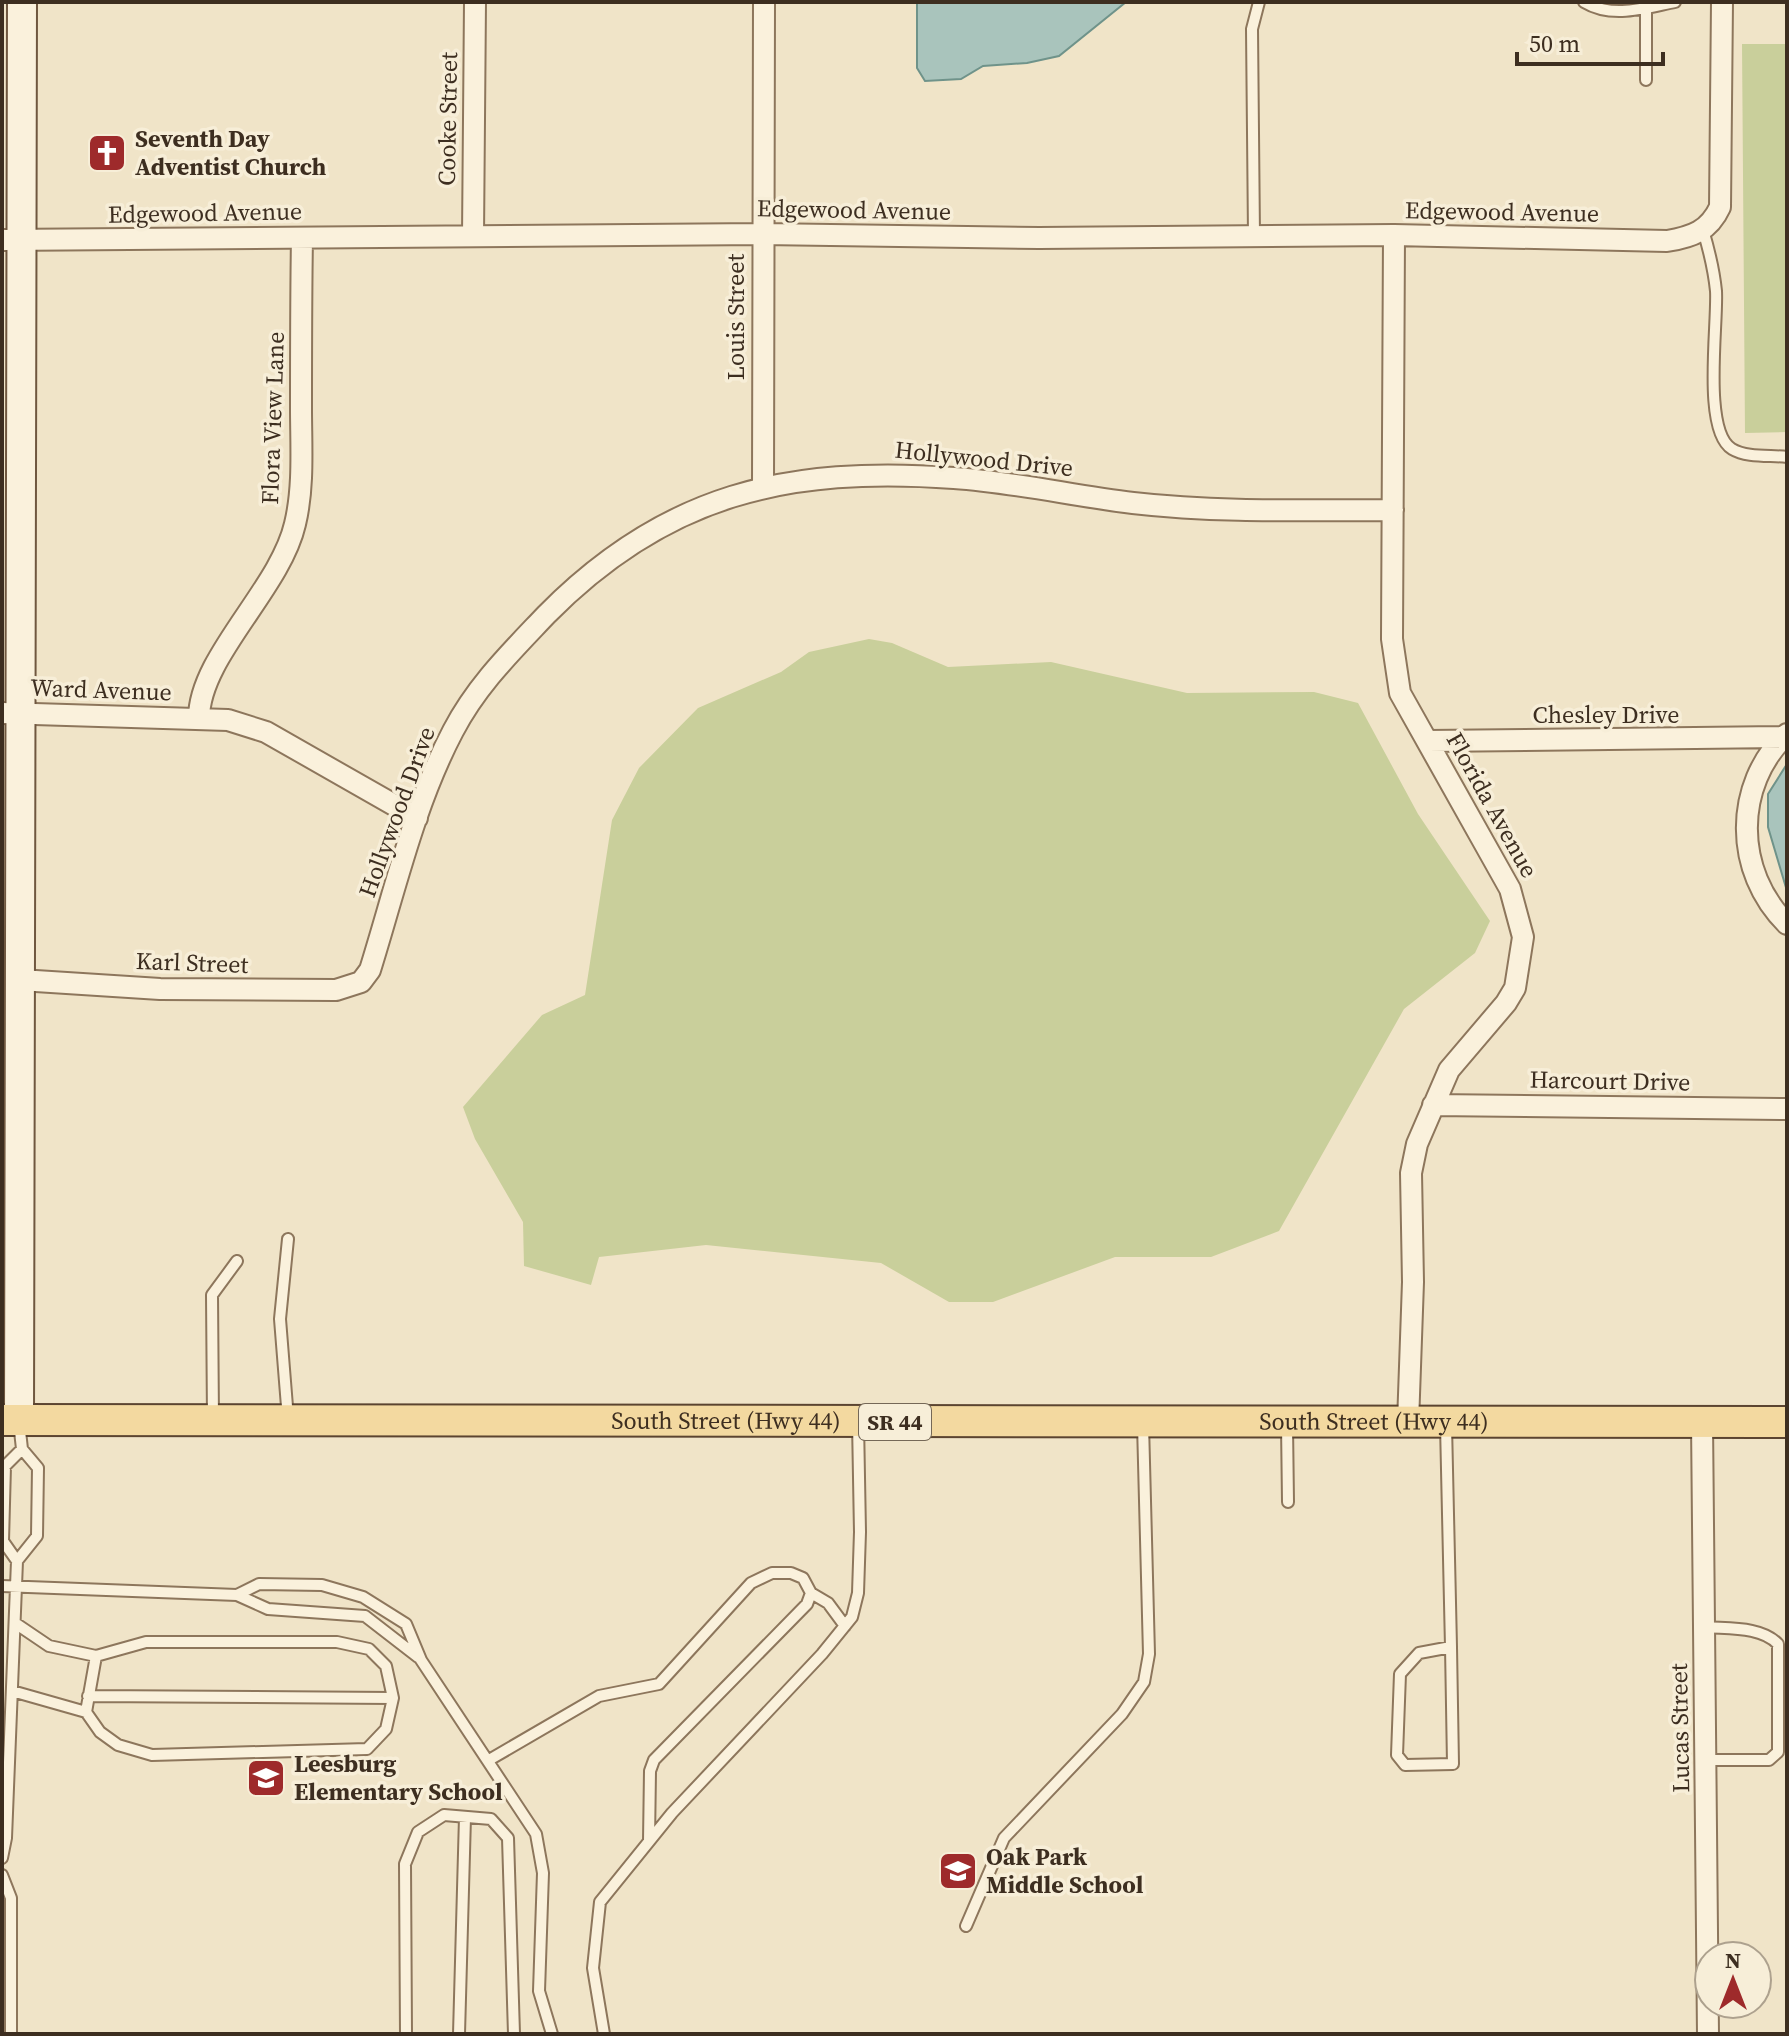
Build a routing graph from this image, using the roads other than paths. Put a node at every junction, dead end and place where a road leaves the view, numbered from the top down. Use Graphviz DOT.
graph roads {
  1 [pos="22,2"];
  2 [pos="475,2"];
  3 [pos="764,2"];
  4 [pos="1259,2"];
  5 [pos="1584,2"];
  6 [pos="1675,2"];
  7 [pos="1722,2"];
  8 [pos="1646,10"];
  9 [pos="1646,80"];
  10 [pos="1703,230"];
  11 [pos="763,234"];
  12 [pos="1394,235"];
  13 [pos="473,236"];
  14 [pos="1254,236"];
  15 [pos="302,238"];
  16 [pos="11,241"];
  17 [pos="1787,457"];
  18 [pos="11,474"];
  19 [pos="763,488"];
  20 [pos="1393,510"];
  21 [pos="11,713"];
  22 [pos="199,718"];
  23 [pos="1785,736"];
  24 [pos="1428,741"];
  25 [pos="417,818"];
  26 [pos="11,853"];
  27 [pos="1787,924"];
  28 [pos="20,980"];
  29 [pos="361,982"];
  30 [pos="1433,1105"];
  31 [pos="1787,1109"];
  32 [pos="288,1239"];
  33 [pos="237,1261"];
  34 [pos="213,1421"];
  35 [pos="288,1421"];
  36 [pos="858,1422"];
  37 [pos="1143,1422"];
  38 [pos="1702,1422"];
  39 [pos="1787,1422"];
  40 [pos="1287,1423"];
  41 [pos="1408,1423"];
  42 [pos="1446,1423"];
  43 [pos="14,1430"];
  44 [pos="1288,1502"];
  45 [pos="17,1561"];
  46 [pos="2,1586"];
  47 [pos="17,1586"];
  48 [pos="811,1593"];
  49 [pos="237,1595"];
  50 [pos="15,1623"];
  51 [pos="845,1626"];
  52 [pos="1705,1627"];
  53 [pos="1451,1647"];
  54 [pos="96,1656"];
  55 [pos="421,1660"];
  56 [pos="12,1691"];
  57 [pos="88,1696"];
  58 [pos="393,1698"];
  59 [pos="86,1712"];
  60 [pos="489,1760"];
  61 [pos="1706,1760"];
  62 [pos="465,1817"];
  63 [pos="649,1841"];
  64 [pos="2,1858"];
  65 [pos="2,1875"];
  66 [pos="966,1926"];
  67 [pos="11,2034"];
  68 [pos="406,2034"];
  69 [pos="459,2034"];
  70 [pos="514,2034"];
  71 [pos="552,2034"];
  72 [pos="604,2034"];
  73 [pos="1708,2034"];
  1 -- 16 [label="street"];
  2 -- 13 [label="street, Cooke Street"];
  3 -- 11 [label="street, Louis Street"];
  4 -- 14 [label="lane"];
  5 -- 8 [label="lane"];
  6 -- 8 [label="lane"];
  7 -- 10 [label="street"];
  8 -- 9 [label="lane"];
  10 -- 12 [label="street, Edgewood Avenue"];
  10 -- 17 [label="lane"];
  11 -- 13 [label="street, Edgewood Avenue"];
  11 -- 14 [label="street, Edgewood Avenue"];
  11 -- 19 [label="street, Louis Street"];
  12 -- 14 [label="street, Edgewood Avenue"];
  12 -- 20 [label="street, Florida Avenue"];
  13 -- 15 [label="street, Edgewood Avenue"];
  15 -- 16 [label="street, Edgewood Avenue"];
  15 -- 22 [label="street, Flora View Lane"];
  16 -- 18 [label="street"];
  18 -- 21 [label="street"];
  19 -- 20 [label="street, Hollywood Drive"];
  19 -- 25 [label="street, Hollywood Drive"];
  20 -- 24 [label="street, Florida Avenue"];
  21 -- 22 [label="street, Ward Avenue"];
  21 -- 26 [label="street"];
  22 -- 25 [label="street, Ward Avenue"];
  23 -- 24 [label="street, Chesley Drive"];
  23 -- 27 [label="street"];
  24 -- 30 [label="street, Florida Avenue"];
  25 -- 29 [label="street, Hollywood Drive"];
  26 -- 28 [label="street"];
  28 -- 29 [label="street, Karl Street"];
  28 -- 43 [label="street"];
  30 -- 31 [label="street, Harcourt Drive"];
  30 -- 41 [label="street, Florida Avenue"];
  32 -- 35 [label="lane"];
  33 -- 34 [label="lane"];
  34 -- 35 [label="main road, South Street (Hwy 44) / SR 44"];
  34 -- 43 [label="main road, South Street (Hwy 44) / SR 44"];
  35 -- 36 [label="main road, South Street (Hwy 44) / SR 44"];
  36 -- 37 [label="main road, South Street (Hwy 44) / SR 44"];
  36 -- 51 [label="lane"];
  37 -- 40 [label="main road, South Street (Hwy 44) / SR 44"];
  37 -- 66 [label="lane"];
  38 -- 39 [label="main road, South Street (Hwy 44) / SR 44"];
  38 -- 42 [label="main road, South Street (Hwy 44) / SR 44"];
  38 -- 52 [label="street, Lucas Street"];
  40 -- 41 [label="main road, South Street (Hwy 44) / SR 44"];
  40 -- 44 [label="lane"];
  41 -- 42 [label="main road, South Street (Hwy 44) / SR 44"];
  42 -- 53 [label="lane"];
  43 -- 45 [label="lane"];
  43 -- 45 [label="lane"];
  45 -- 47 [label="lane"];
  46 -- 47 [label="lane"];
  47 -- 49 [label="lane"];
  47 -- 50 [label="lane"];
  48 -- 51 [label="lane"];
  48 -- 60 [label="lane"];
  48 -- 63 [label="lane"];
  49 -- 55 [label="lane"];
  49 -- 55 [label="lane"];
  50 -- 54 [label="lane"];
  50 -- 56 [label="lane"];
  51 -- 63 [label="lane"];
  52 -- 61 [label="street, Lucas Street"];
  52 -- 61 [label="lane"];
  53 -- 53 [label="lane"];
  54 -- 57 [label="lane"];
  54 -- 58 [label="lane"];
  55 -- 60 [label="lane"];
  56 -- 59 [label="lane"];
  56 -- 64 [label="lane"];
  57 -- 58 [label="lane"];
  57 -- 59 [label="lane"];
  58 -- 59 [label="lane"];
  60 -- 71 [label="lane"];
  61 -- 73 [label="street, Lucas Street"];
  62 -- 68 [label="lane"];
  62 -- 69 [label="lane"];
  62 -- 70 [label="lane"];
  63 -- 72 [label="lane"];
  65 -- 67 [label="lane"];
}
